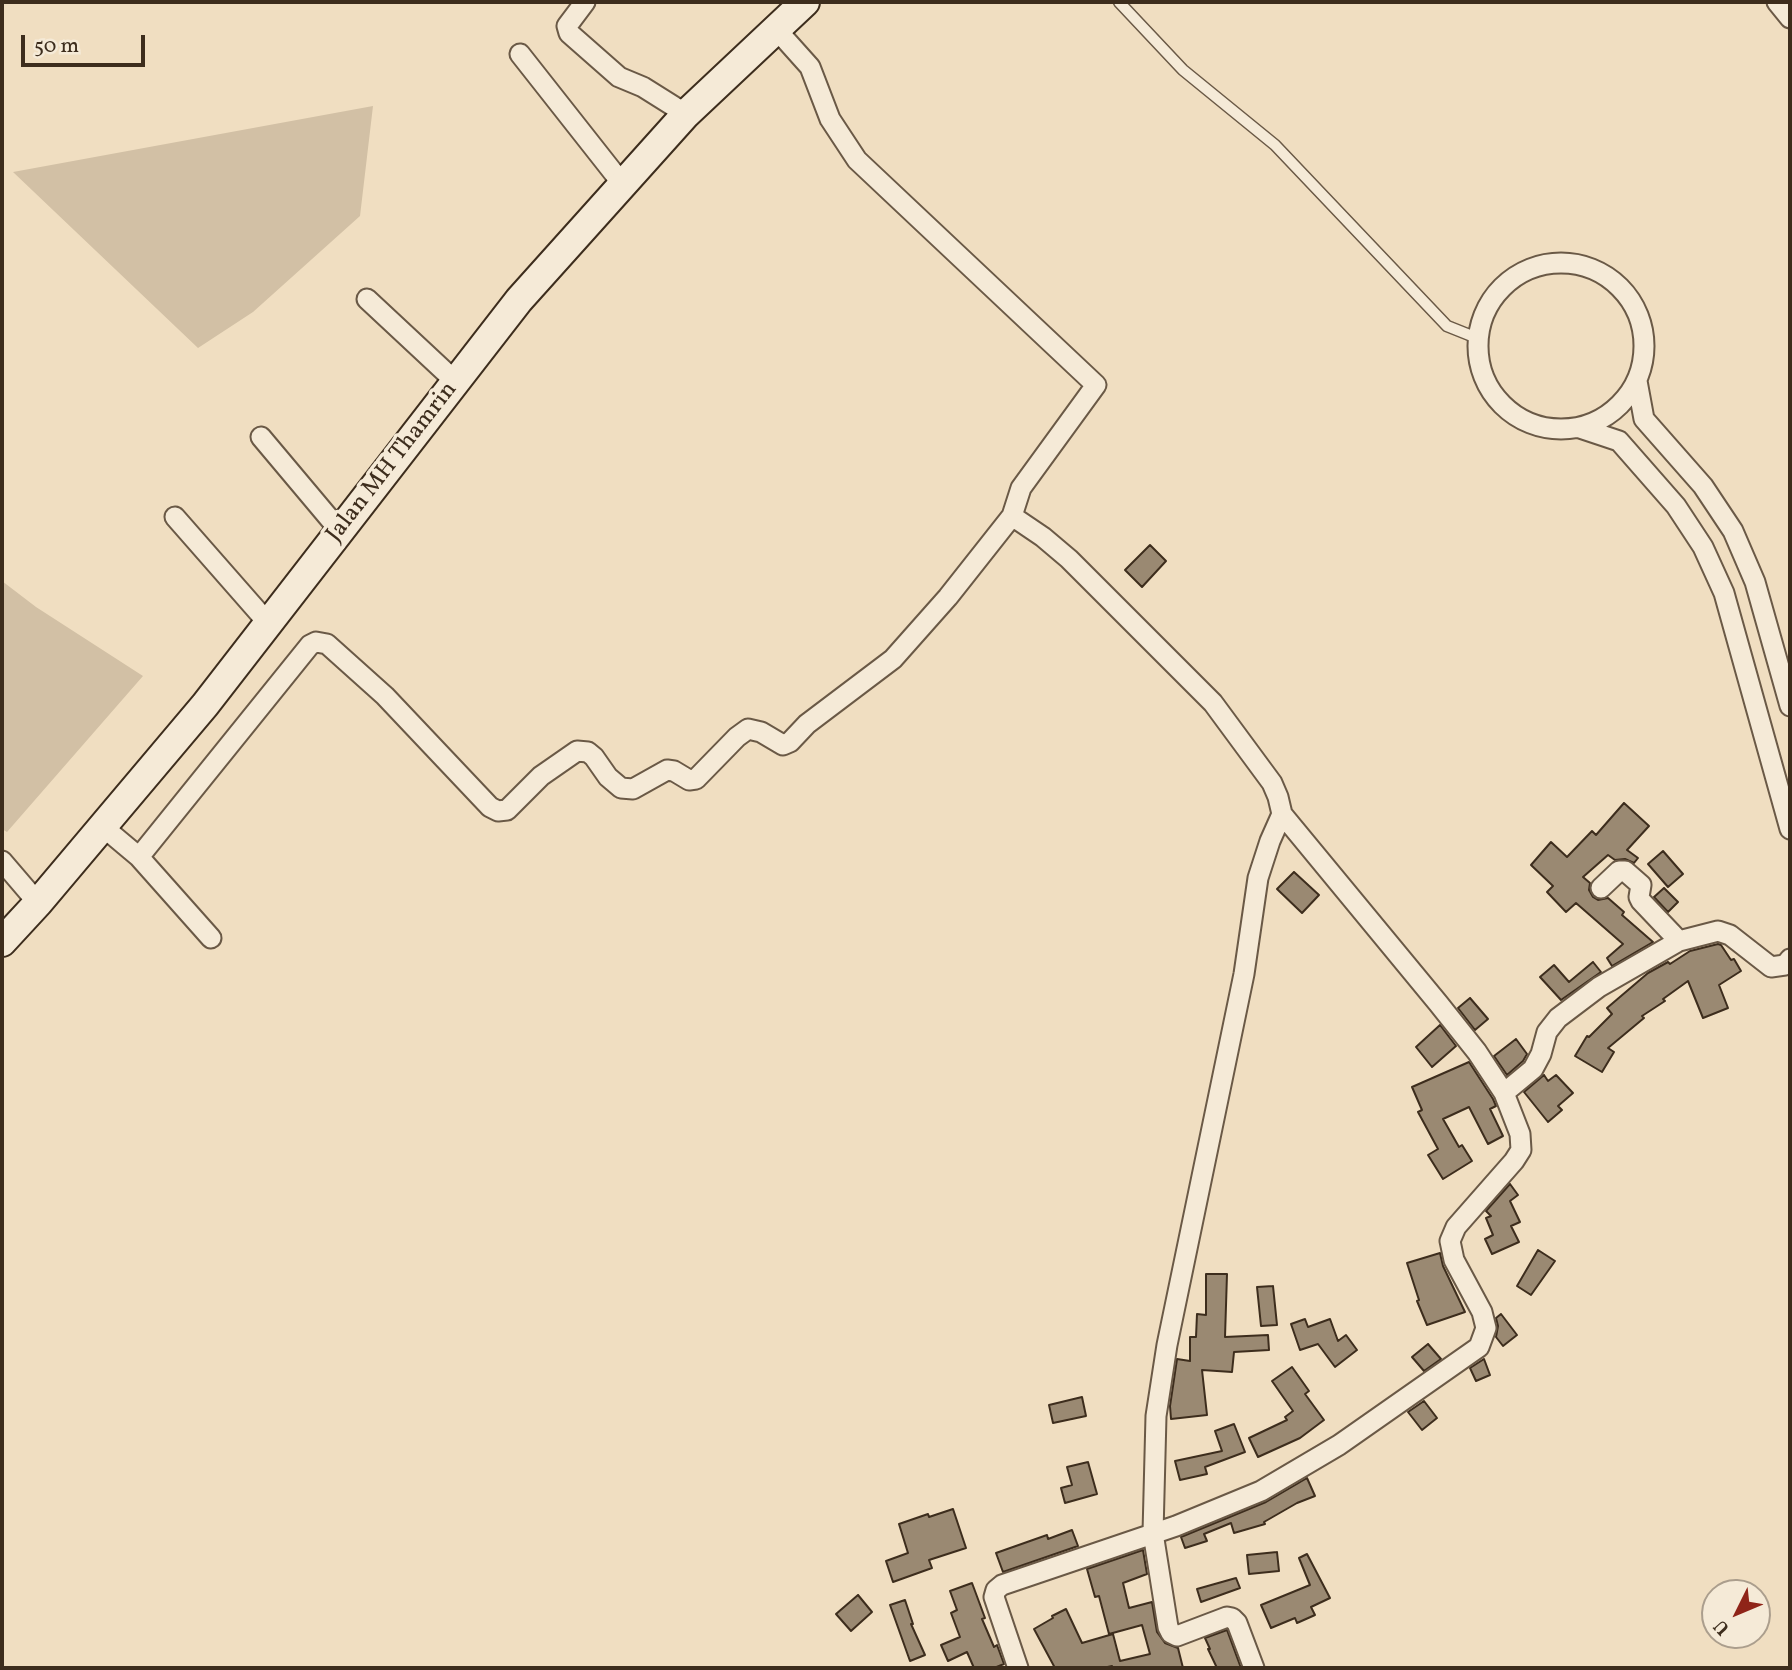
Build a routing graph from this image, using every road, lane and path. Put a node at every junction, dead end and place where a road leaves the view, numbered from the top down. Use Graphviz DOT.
graph roads {
  1 [pos="585,2"];
  2 [pos="805,2"];
  3 [pos="1119,2"];
  4 [pos="1777,2"];
  5 [pos="1790,18"];
  6 [pos="776,29"];
  7 [pos="520,54"];
  8 [pos="686,114"];
  9 [pos="624,186"];
  10 [pos="367,299"];
  11 [pos="1477,338"];
  12 [pos="456,382"];
  13 [pos="1637,382"];
  14 [pos="1580,428"];
  15 [pos="261,437"];
  16 [pos="1012,516"];
  17 [pos="175,517"];
  18 [pos="340,531"];
  19 [pos="268,623"];
  20 [pos="1790,706"];
  21 [pos="1282,814"];
  22 [pos="102,826"];
  23 [pos="1790,829"];
  24 [pos="139,857"];
  25 [pos="2,861"];
  26 [pos="1601,888"];
  27 [pos="38,904"];
  28 [pos="211,937"];
  29 [pos="1679,941"];
  30 [pos="2,942"];
  31 [pos="1790,958"];
  32 [pos="1504,1093"];
  33 [pos="1153,1533"];
  34 [pos="1018,1668"];
  35 [pos="1254,1668"];
  1 -- 8 [label="street"];
  2 -- 6 [label="street, Jalan MH Thamrin"];
  3 -- 11 [label="lane"];
  4 -- 5 [label="street"];
  6 -- 8 [label="street, Jalan MH Thamrin"];
  6 -- 16 [label="street"];
  7 -- 9 [label="street"];
  8 -- 9 [label="street, Jalan MH Thamrin"];
  9 -- 12 [label="street, Jalan MH Thamrin"];
  10 -- 12 [label="street"];
  11 -- 13 [label="street"];
  11 -- 14 [label="street"];
  12 -- 18 [label="street, Jalan MH Thamrin"];
  13 -- 14 [label="street"];
  13 -- 20 [label="street"];
  14 -- 23 [label="street"];
  15 -- 18 [label="street"];
  16 -- 21 [label="street"];
  16 -- 24 [label="street"];
  17 -- 19 [label="street"];
  18 -- 19 [label="street, Jalan MH Thamrin"];
  19 -- 22 [label="street, Jalan MH Thamrin"];
  21 -- 32 [label="street"];
  21 -- 33 [label="street"];
  22 -- 24 [label="street"];
  22 -- 27 [label="street, Jalan MH Thamrin"];
  24 -- 28 [label="street"];
  25 -- 27 [label="street"];
  26 -- 29 [label="street"];
  27 -- 30 [label="street, Jalan MH Thamrin"];
  29 -- 31 [label="street"];
  29 -- 32 [label="street"];
  32 -- 33 [label="street"];
  33 -- 34 [label="street"];
  33 -- 35 [label="street"];
}
